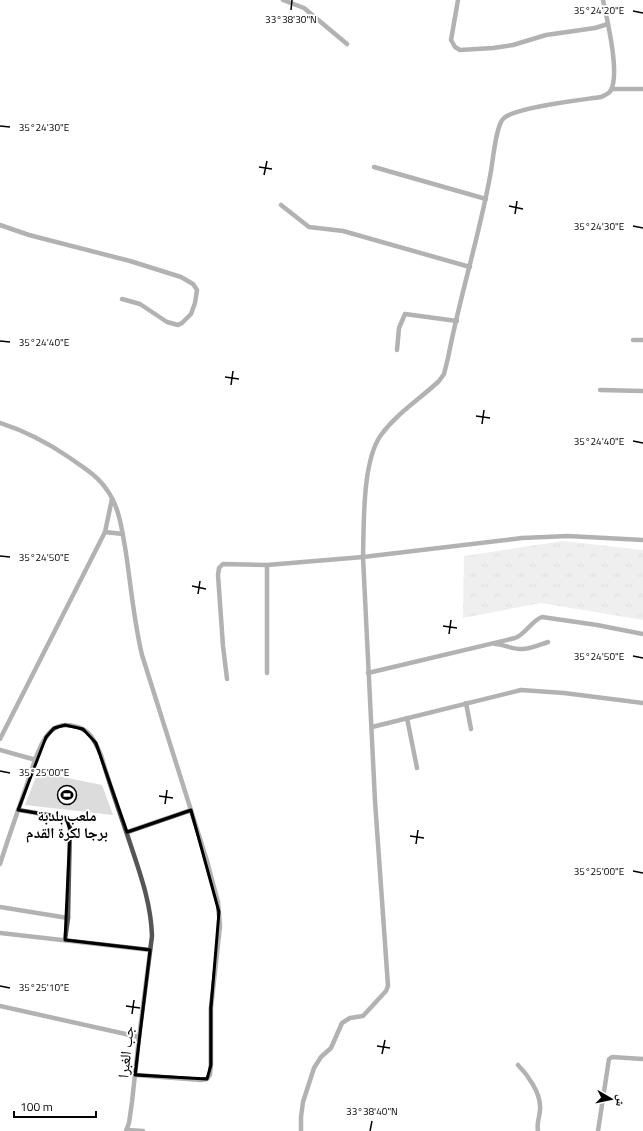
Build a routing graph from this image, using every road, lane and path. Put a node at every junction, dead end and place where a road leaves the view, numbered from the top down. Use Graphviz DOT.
graph roads {
  1 [pos="284,0"];
  2 [pos="458,0"];
  3 [pos="603,0"];
  4 [pos="608,24"];
  5 [pos="348,44"];
  6 [pos="612,89"];
  7 [pos="643,89"];
  8 [pos="374,167"];
  9 [pos="486,199"];
  10 [pos="281,205"];
  11 [pos="0,226"];
  12 [pos="470,266"];
  13 [pos="122,299"];
  14 [pos="457,321"];
  15 [pos="633,340"];
  16 [pos="643,340"];
  17 [pos="397,350"];
  18 [pos="600,390"];
  19 [pos="643,391"];
  20 [pos="0,423"];
  21 [pos="112,498"];
  22 [pos="105,532"];
  23 [pos="123,534"];
  24 [pos="643,540"];
  25 [pos="363,557"];
  26 [pos="267,565"];
  27 [pos="643,634"];
  28 [pos="548,642"];
  29 [pos="491,643"];
  30 [pos="267,673"];
  31 [pos="368,673"];
  32 [pos="227,679"];
  33 [pos="466,703"];
  34 [pos="643,703"];
  35 [pos="407,718"];
  36 [pos="372,727"];
  37 [pos="472,729"];
  38 [pos="0,739"];
  39 [pos="0,750"];
  40 [pos="36,760"];
  41 [pos="417,768"];
  42 [pos="18,810"];
  43 [pos="191,810"];
  44 [pos="126,832"];
  45 [pos="0,864"];
  46 [pos="0,907"];
  47 [pos="68,918"];
  48 [pos="0,933"];
  49 [pos="65,940"];
  50 [pos="150,950"];
  51 [pos="0,1006"];
  52 [pos="139,1037"];
  53 [pos="643,1059"];
  54 [pos="518,1065"];
  55 [pos="135,1075"];
  56 [pos="126,1130"];
  57 [pos="143,1131"];
  58 [pos="302,1131"];
  59 [pos="538,1131"];
  60 [pos="598,1131"];
  1 -- 5 [label="street"];
  2 -- 4 [label="street"];
  3 -- 4 [label="street"];
  4 -- 6 [label="street"];
  6 -- 7 [label="street"];
  6 -- 9 [label="street"];
  8 -- 9 [label="street"];
  9 -- 12 [label="street"];
  10 -- 12 [label="street"];
  11 -- 13 [label="street"];
  12 -- 14 [label="street"];
  14 -- 17 [label="street"];
  14 -- 25 [label="street"];
  15 -- 16 [label="street"];
  18 -- 19 [label="street"];
  20 -- 21 [label="street"];
  21 -- 22 [label="street"];
  21 -- 23 [label="street"];
  22 -- 23 [label="street"];
  22 -- 38 [label="street"];
  23 -- 43 [label="street"];
  24 -- 25 [label="street"];
  25 -- 26 [label="street"];
  25 -- 31 [label="street"];
  26 -- 30 [label="street"];
  26 -- 32 [label="street"];
  27 -- 29 [label="street"];
  28 -- 29 [label="street"];
  29 -- 31 [label="street"];
  31 -- 36 [label="street"];
  33 -- 34 [label="street"];
  33 -- 35 [label="street"];
  33 -- 37 [label="street"];
  35 -- 36 [label="street"];
  35 -- 41 [label="street"];
  36 -- 58 [label="street"];
  39 -- 40 [label="street"];
  40 -- 42 [label="street"];
  40 -- 44 [label="street, جب الغبرا"];
  42 -- 45 [label="street"];
  42 -- 47 [label="street"];
  43 -- 44 [label="street"];
  43 -- 55 [label="street"];
  44 -- 50 [label="street, جب الغبرا"];
  46 -- 47 [label="street"];
  47 -- 49 [label="street"];
  48 -- 49 [label="street"];
  49 -- 50 [label="street"];
  50 -- 52 [label="street, جب الغبرا"];
  51 -- 52 [label="street"];
  52 -- 55 [label="street, جب الغبرا"];
  53 -- 60 [label="street"];
  54 -- 59 [label="street"];
  55 -- 56 [label="street, جب الغبرا"];
  56 -- 57 [label="street"];
}
